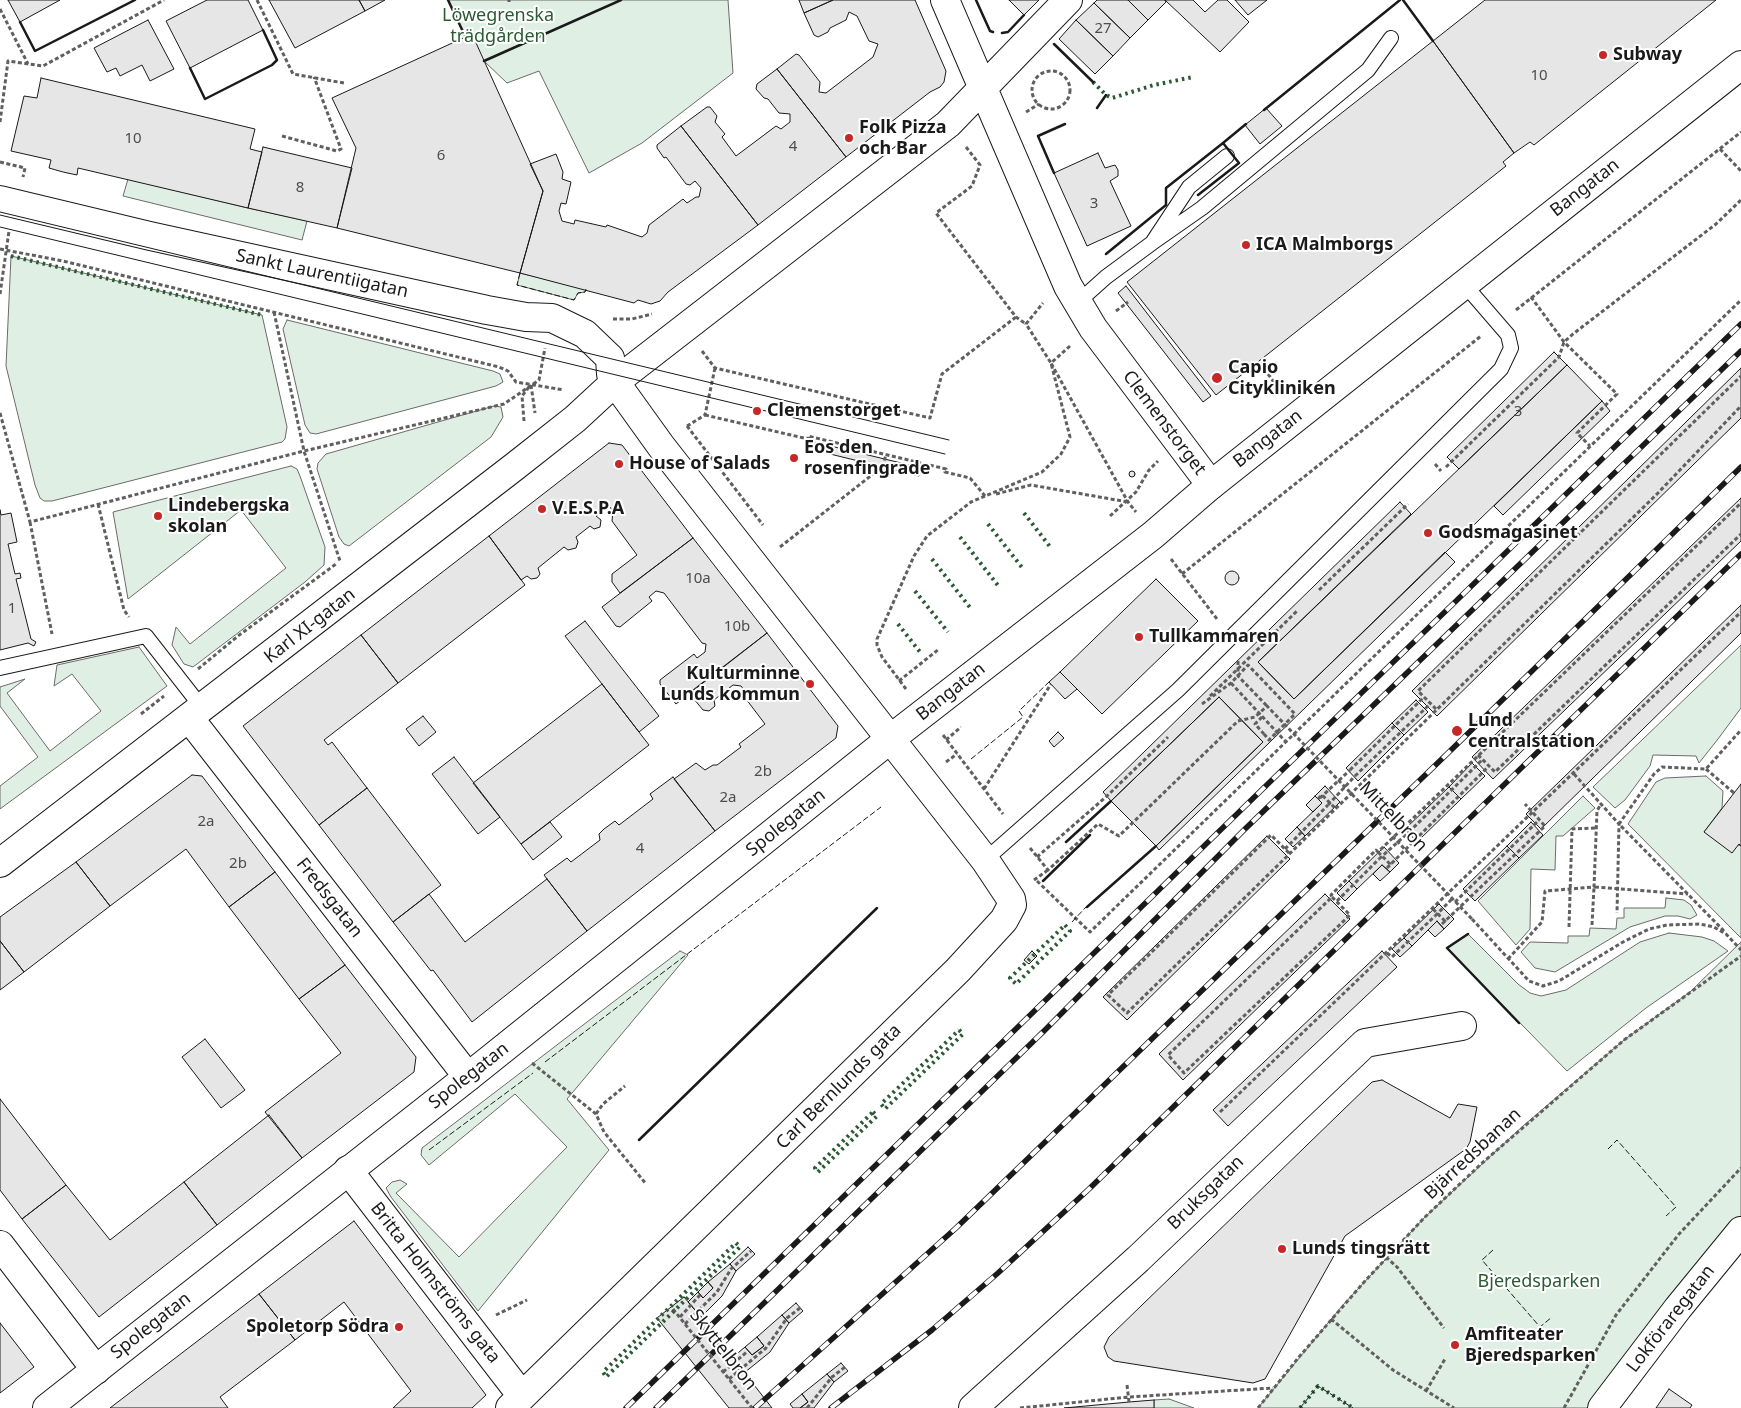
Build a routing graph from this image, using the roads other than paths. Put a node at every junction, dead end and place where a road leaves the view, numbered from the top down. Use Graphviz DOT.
graph roads {
  1 [pos="945,0"];
  2 [pos="1068,0"];
  3 [pos="1392,38"];
  4 [pos="1741,65"];
  5 [pos="982,87"];
  6 [pos="1227,156"];
  7 [pos="0,200"];
  8 [pos="1152,242"];
  9 [pos="1464,284"];
  10 [pos="1073,294"];
  11 [pos="615,382"];
  12 [pos="1210,485"];
  13 [pos="0,668"];
  14 [pos="196,714"];
  15 [pos="889,740"];
  16 [pos="985,860"];
  17 [pos="0,864"];
  18 [pos="1462,1026"];
  19 [pos="468,1077"];
  20 [pos="348,1170"];
  21 [pos="1741,1231"];
  22 [pos="0,1245"];
  23 [pos="96,1370"];
  24 [pos="516,1402"];
  25 [pos="47,1408"];
  26 [pos="972,1408"];
  27 [pos="1602,1408"];
  1 -- 5 [label="street, Clemenstorget"];
  2 -- 5 [label="street"];
  3 -- 8 [label="lane"];
  4 -- 9 [label="street, Bangatan"];
  5 -- 10 [label="street, Clemenstorget"];
  5 -- 11 [label="street"];
  6 -- 8 [label="lane"];
  7 -- 11 [label="street, Sankt Laurentiigatan"];
  8 -- 10 [label="lane"];
  9 -- 12 [label="street, Bangatan"];
  9 -- 16 [label="lane"];
  10 -- 12 [label="street, Clemenstorget"];
  11 -- 14 [label="street, Karl XI-gatan"];
  11 -- 15 [label="street"];
  12 -- 15 [label="street, Bangatan"];
  13 -- 14 [label="lane"];
  14 -- 17 [label="street, Karl XI-gatan"];
  14 -- 19 [label="street, Fredsgatan"];
  15 -- 16 [label="street, Carl Bernlunds gata"];
  15 -- 19 [label="street, Spolegatan"];
  16 -- 24 [label="street, Carl Bernlunds gata"];
  18 -- 26 [label="street, Bruksgatan"];
  19 -- 20 [label="street, Spolegatan"];
  20 -- 23 [label="street, Spolegatan"];
  20 -- 24 [label="street, Britta Holmströms gata"];
  21 -- 27 [label="street, Lokföraregatan"];
  22 -- 23 [label="street"];
  23 -- 25 [label="street, Spolegatan"];
}
